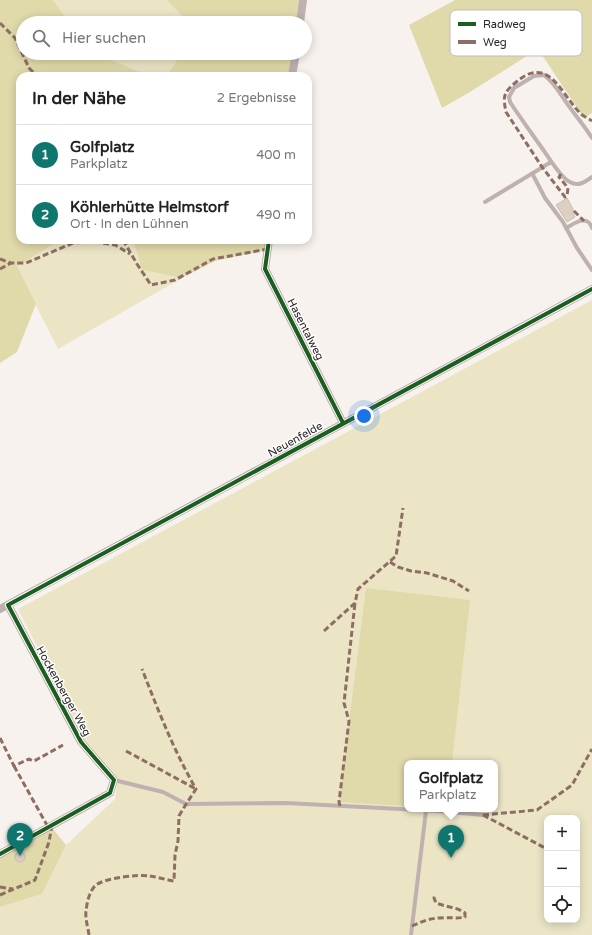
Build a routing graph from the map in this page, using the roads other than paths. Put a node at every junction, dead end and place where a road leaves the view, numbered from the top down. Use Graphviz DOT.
graph roads {
  1 [pos="303,0"];
  2 [pos="301,16"];
  3 [pos="295,60"];
  4 [pos="293,72"];
  5 [pos="592,138"];
  6 [pos="551,162"];
  7 [pos="533,173"];
  8 [pos="592,177"];
  9 [pos="484,202"];
  10 [pos="592,227"];
  11 [pos="566,228"];
  12 [pos="268,244"];
  13 [pos="592,270"];
  14 [pos="592,289"];
  15 [pos="343,423"];
  16 [pos="4,607"];
  17 [pos="114,780"];
  18 [pos="404,810"];
  19 [pos="426,812"];
  20 [pos="440,812"];
  21 [pos="483,815"];
  22 [pos="0,854"];
  23 [pos="411,935"];
  1 -- 2 [label="street"];
  3 -- 4 [label="street"];
  5 -- 6 [label="lane"];
  6 -- 7 [label="lane"];
  6 -- 8 [label="lane"];
  7 -- 9 [label="lane"];
  7 -- 11 [label="lane"];
  10 -- 11 [label="lane"];
  11 -- 13 [label="lane"];
  12 -- 15 [label="street, Hasentalweg"];
  14 -- 15 [label="street, Neuenfelde"];
  15 -- 16 [label="street, Neuenfelde"];
  16 -- 17 [label="street, Hockenberger Weg"];
  17 -- 18 [label="lane"];
  17 -- 22 [label="street"];
  19 -- 23 [label="lane"];
  20 -- 21 [label="lane"];
}
